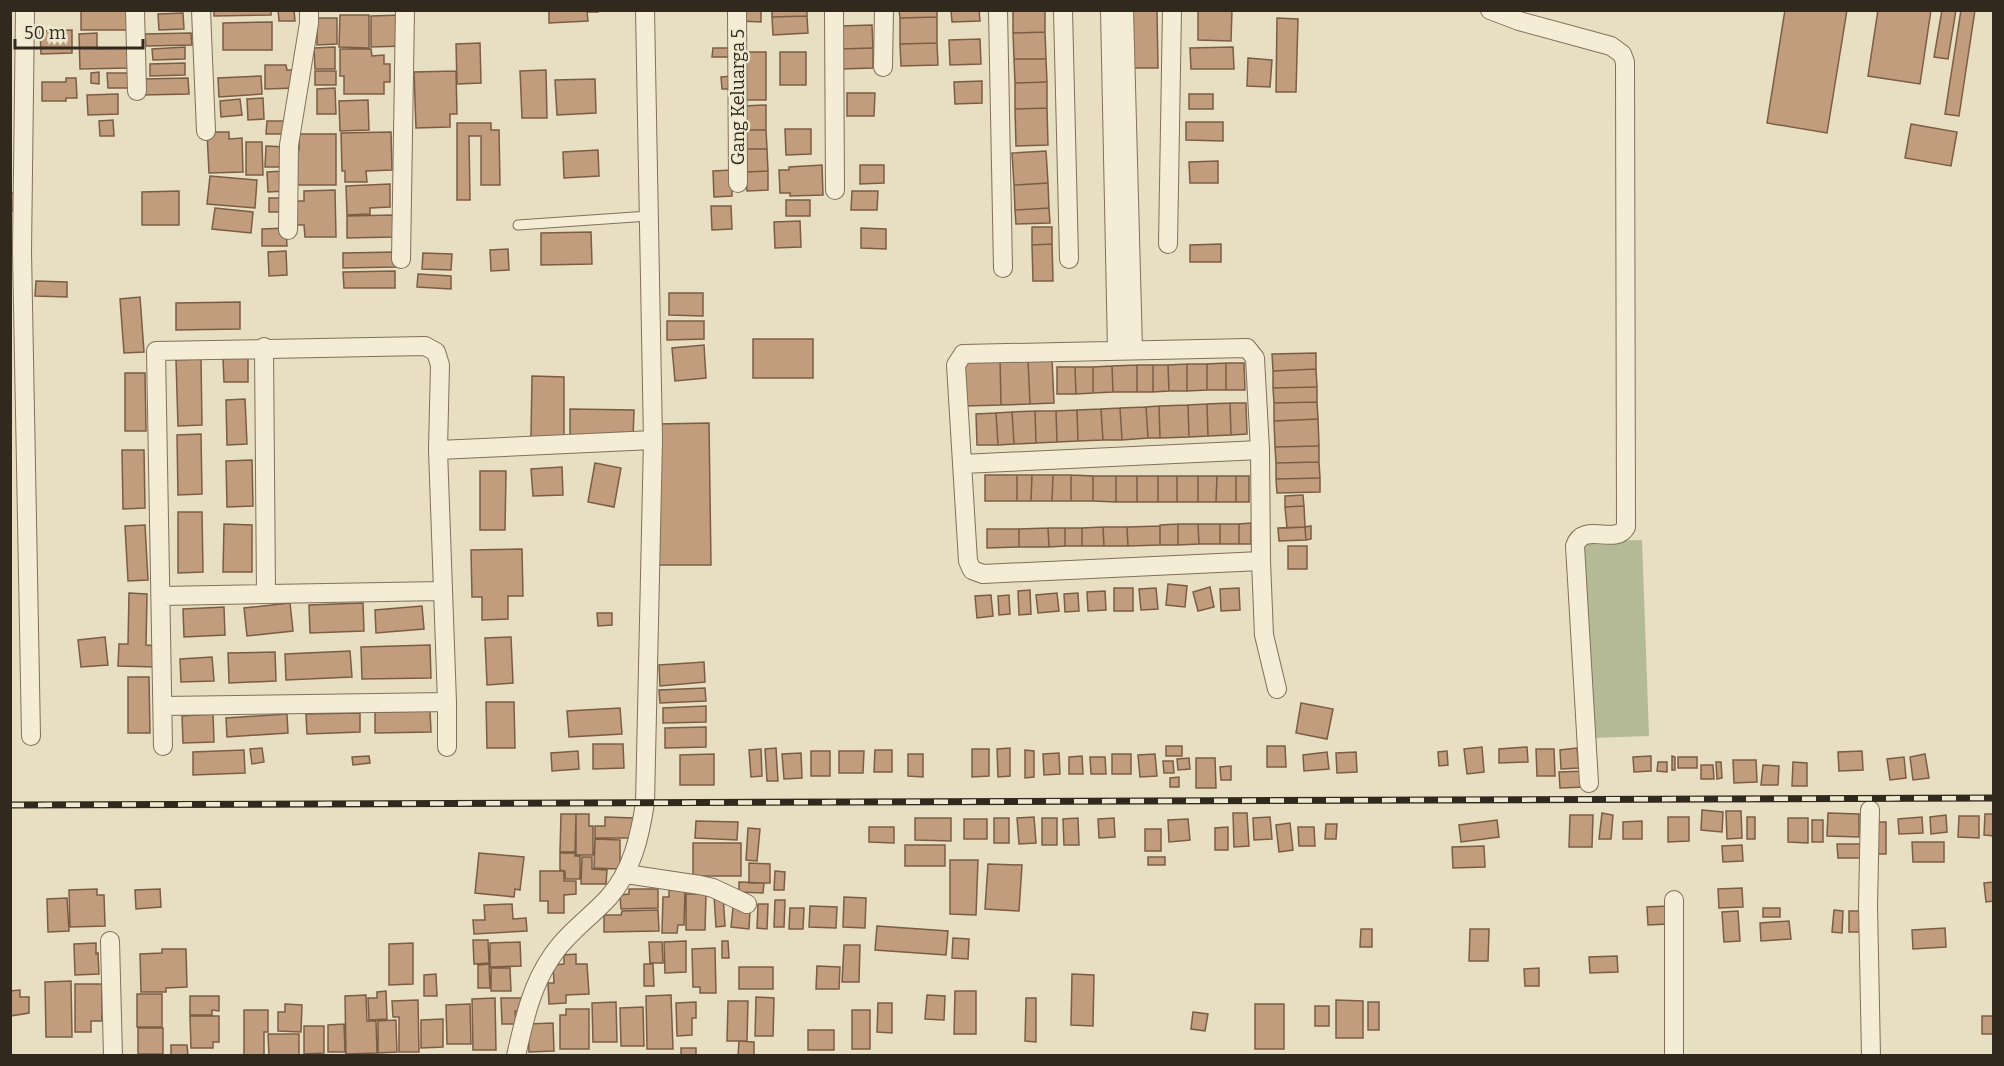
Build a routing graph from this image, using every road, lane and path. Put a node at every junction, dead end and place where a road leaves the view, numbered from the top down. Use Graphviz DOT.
graph roads {
  1 [pos="25,10"];
  2 [pos="135,10"];
  3 [pos="201,10"];
  4 [pos="309,10"];
  5 [pos="405,10"];
  6 [pos="645,10"];
  7 [pos="737,10"];
  8 [pos="834,10"];
  9 [pos="884,10"];
  10 [pos="998,10"];
  11 [pos="1063,10"];
  12 [pos="1110,10"];
  13 [pos="1124,10"];
  14 [pos="1172,10"];
  15 [pos="1490,10"];
  16 [pos="884,68"];
  17 [pos="137,91"];
  18 [pos="206,131"];
  19 [pos="738,183"];
  20 [pos="835,190"];
  21 [pos="649,216"];
  22 [pos="518,225"];
  23 [pos="288,230"];
  24 [pos="1168,244"];
  25 [pos="16,251"];
  26 [pos="401,259"];
  27 [pos="1069,259"];
  28 [pos="1003,268"];
  29 [pos="264,347"];
  30 [pos="1125,350"];
  31 [pos="653,440"];
  32 [pos="438,450"];
  33 [pos="1260,450"];
  34 [pos="962,464"];
  35 [pos="1261,561"];
  36 [pos="442,591"];
  37 [pos="266,594"];
  38 [pos="160,596"];
  39 [pos="1277,690"];
  40 [pos="447,702"];
  41 [pos="163,706"];
  42 [pos="31,736"];
  43 [pos="163,746"];
  44 [pos="447,747"];
  45 [pos="1589,783"];
  46 [pos="1870,810"];
  47 [pos="626,874"];
  48 [pos="1674,900"];
  49 [pos="747,904"];
  50 [pos="110,941"];
  51 [pos="112,1056"];
  52 [pos="516,1056"];
  53 [pos="1674,1056"];
  54 [pos="1871,1056"];
  1 -- 25 [label="street"];
  2 -- 17 [label="street"];
  3 -- 18 [label="street"];
  4 -- 23 [label="street"];
  5 -- 26 [label="street"];
  6 -- 21 [label="street"];
  7 -- 19 [label="street, Gang Keluarga 5"];
  8 -- 20 [label="street"];
  9 -- 16 [label="street"];
  10 -- 28 [label="street"];
  11 -- 27 [label="street"];
  12 -- 30 [label="street"];
  13 -- 30 [label="street"];
  14 -- 24 [label="street"];
  15 -- 45 [label="street"];
  21 -- 22 [label="lane"];
  21 -- 31 [label="street"];
  25 -- 42 [label="street"];
  29 -- 32 [label="street"];
  29 -- 37 [label="street"];
  29 -- 38 [label="street"];
  30 -- 33 [label="street"];
  30 -- 34 [label="street"];
  31 -- 32 [label="street"];
  31 -- 47 [label="street"];
  32 -- 36 [label="street"];
  33 -- 34 [label="street"];
  33 -- 35 [label="street"];
  34 -- 35 [label="street"];
  35 -- 39 [label="street"];
  36 -- 37 [label="street"];
  36 -- 40 [label="street"];
  37 -- 38 [label="street"];
  38 -- 41 [label="street"];
  40 -- 41 [label="street"];
  40 -- 44 [label="street"];
  41 -- 43 [label="street"];
  46 -- 54 [label="street"];
  47 -- 49 [label="street"];
  47 -- 52 [label="street"];
  48 -- 53 [label="street"];
  50 -- 51 [label="street"];
}
